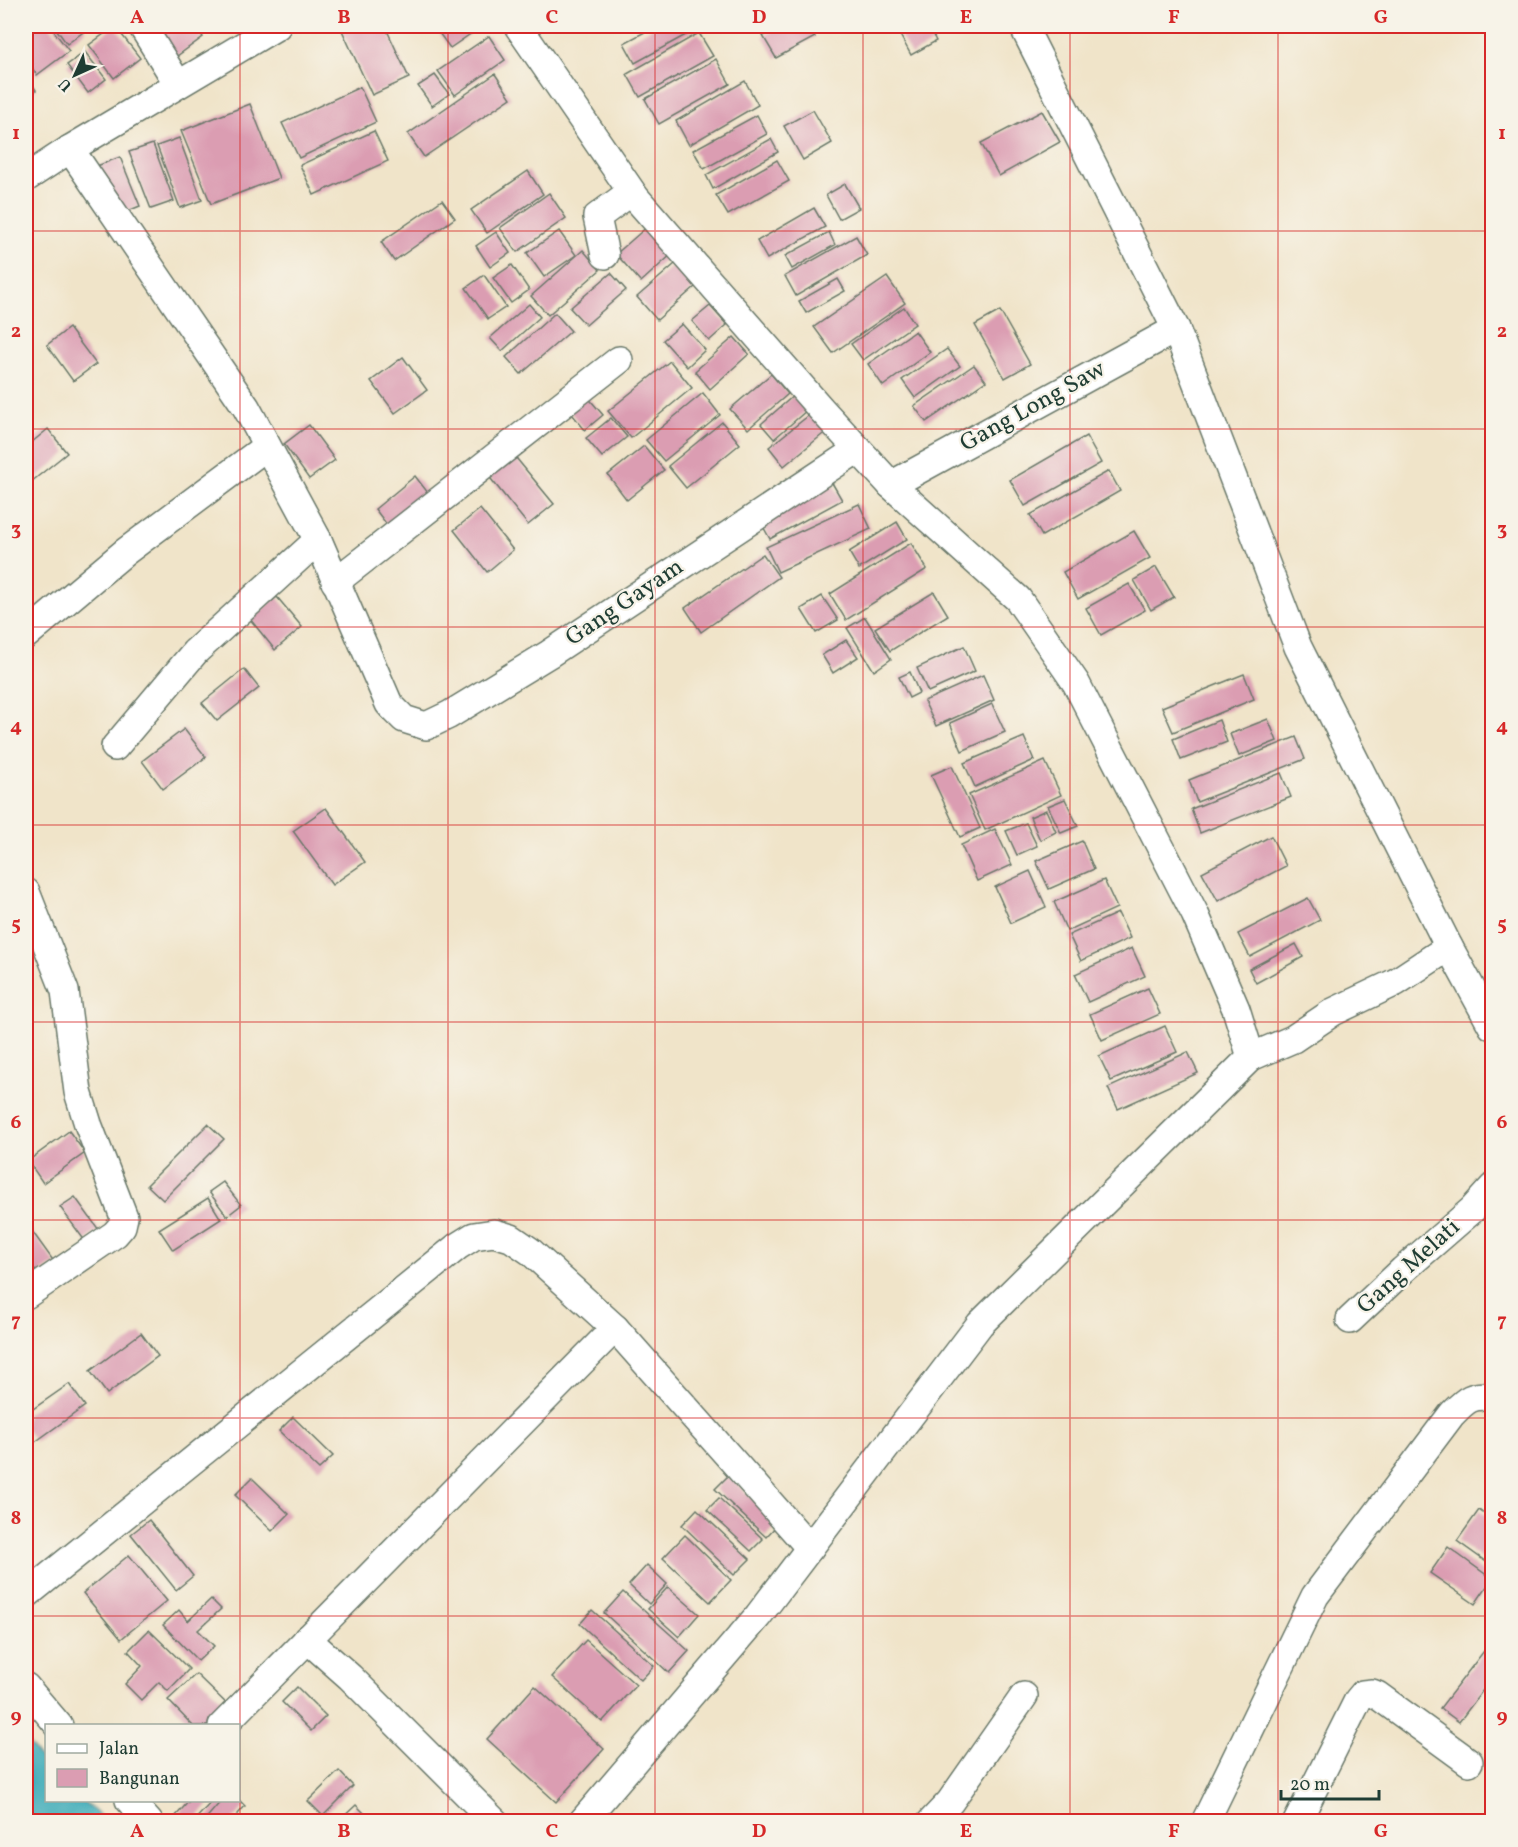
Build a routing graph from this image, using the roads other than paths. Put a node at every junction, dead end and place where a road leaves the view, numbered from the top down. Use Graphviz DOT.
graph roads {
  1 [pos="142,26"];
  2 [pos="518,26"];
  3 [pos="1023,26"];
  4 [pos="261,29"];
  5 [pos="178,84"];
  6 [pos="70,149"];
  7 [pos="26,178"];
  8 [pos="632,192"];
  9 [pos="605,255"];
  10 [pos="1176,329"];
  11 [pos="619,360"];
  12 [pos="267,446"];
  13 [pos="858,449"];
  14 [pos="891,485"];
  15 [pos="318,540"];
  16 [pos="335,582"];
  17 [pos="26,635"];
  18 [pos="115,747"];
  19 [pos="26,892"];
  20 [pos="1449,947"];
  21 [pos="1492,1026"];
  22 [pos="1251,1057"];
  23 [pos="1492,1188"];
  24 [pos="26,1295"];
  25 [pos="1350,1320"];
  26 [pos="615,1328"];
  27 [pos="1492,1397"];
  28 [pos="810,1548"];
  29 [pos="26,1595"];
  30 [pos="307,1639"];
  31 [pos="26,1687"];
  32 [pos="1024,1696"];
  33 [pos="58,1724"];
  34 [pos="223,1724"];
  35 [pos="1469,1762"];
  36 [pos="495,1821"];
  37 [pos="582,1821"];
  38 [pos="931,1821"];
  39 [pos="1205,1821"];
  40 [pos="1297,1821"];
  1 -- 5 [label="street"];
  2 -- 8 [label="street"];
  3 -- 10 [label="street"];
  4 -- 5 [label="street"];
  5 -- 6 [label="street"];
  6 -- 7 [label="street"];
  6 -- 12 [label="street"];
  8 -- 9 [label="street"];
  8 -- 13 [label="street"];
  10 -- 14 [label="street, Gang Long Saw"];
  10 -- 20 [label="street"];
  11 -- 16 [label="street"];
  12 -- 15 [label="street"];
  12 -- 17 [label="street"];
  13 -- 14 [label="street"];
  13 -- 16 [label="street, Gang Gayam"];
  14 -- 22 [label="street"];
  15 -- 16 [label="street"];
  15 -- 18 [label="street"];
  19 -- 24 [label="street"];
  20 -- 21 [label="street"];
  20 -- 22 [label="street"];
  22 -- 28 [label="street"];
  23 -- 25 [label="street, Gang Melati"];
  26 -- 28 [label="street"];
  26 -- 29 [label="street"];
  26 -- 30 [label="street"];
  27 -- 39 [label="street"];
  28 -- 37 [label="street"];
  30 -- 34 [label="street"];
  30 -- 36 [label="street"];
  31 -- 33 [label="street"];
  32 -- 38 [label="street"];
  35 -- 40 [label="street"];
}
